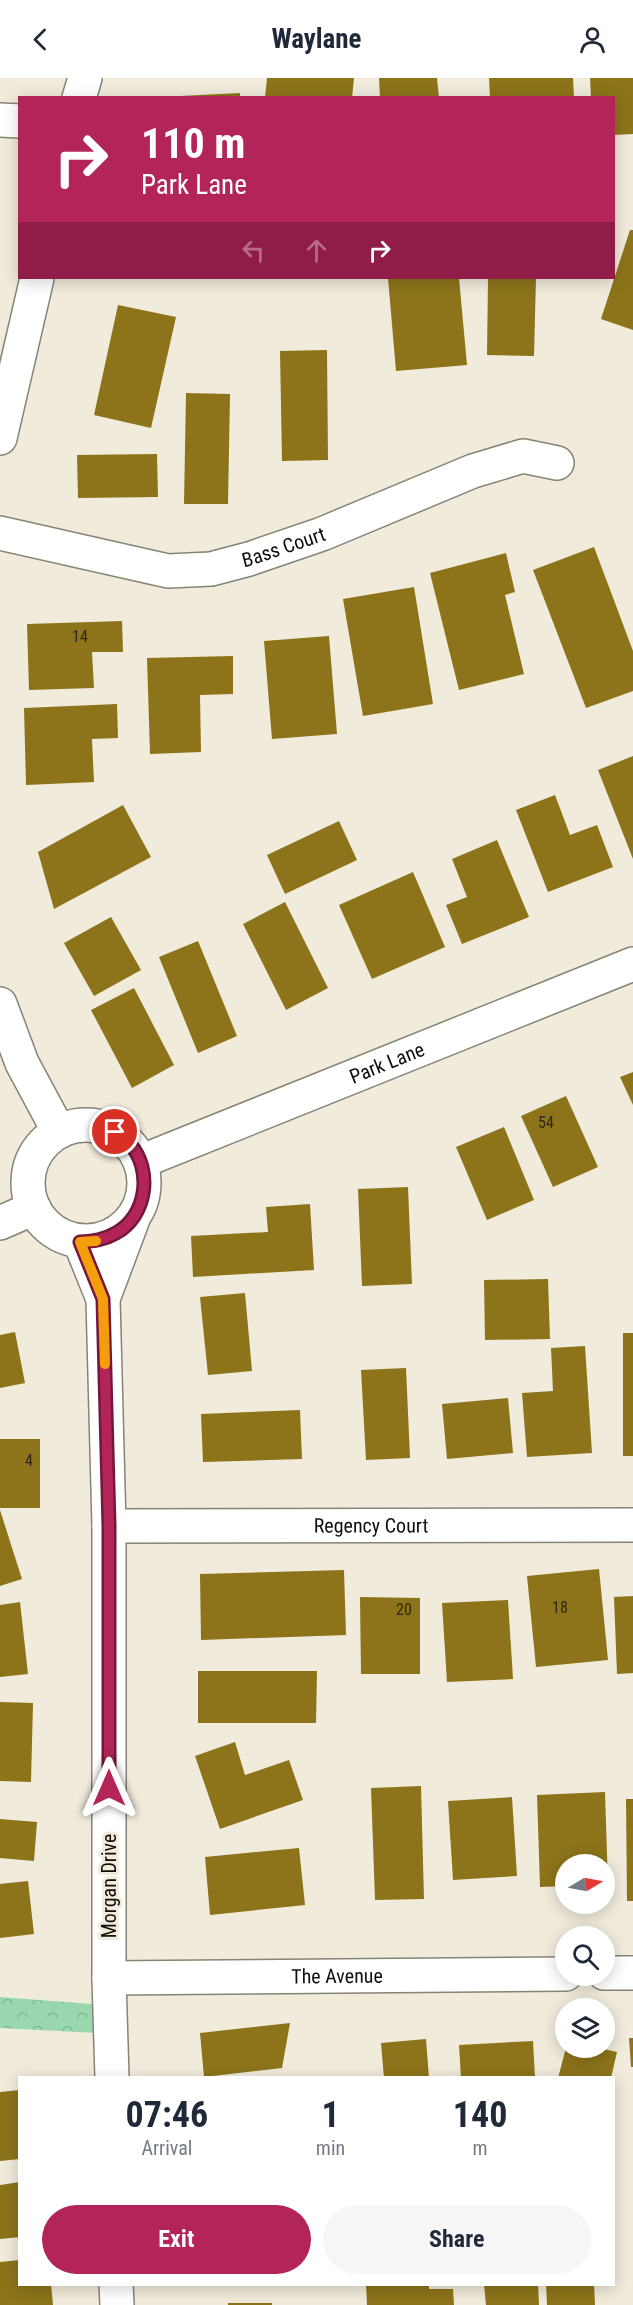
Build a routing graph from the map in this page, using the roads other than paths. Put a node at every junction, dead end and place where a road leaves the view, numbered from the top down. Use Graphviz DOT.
graph roads {
  1 [pos="84,78"];
  2 [pos="80,96"];
  3 [pos="0,120"];
  4 [pos="18,121"];
  5 [pos="37,279"];
  6 [pos="0,438"];
  7 [pos="557,463"];
  8 [pos="0,533"];
  9 [pos="633,964"];
  10 [pos="0,1004"];
  11 [pos="59,1132"];
  12 [pos="140,1162"];
  13 [pos="34,1208"];
  14 [pos="133,1219"];
  15 [pos="0,1223"];
  16 [pos="80,1242"];
  17 [pos="103,1299"];
  18 [pos="633,1525"];
  19 [pos="109,1526"];
  20 [pos="615,1973"];
  21 [pos="633,1973"];
  22 [pos="555,1974"];
  23 [pos="110,1978"];
  24 [pos="112,2076"];
  25 [pos="116,2286"];
  26 [pos="117,2305"];
  1 -- 2 [label="street"];
  3 -- 4 [label="street"];
  5 -- 6 [label="street"];
  7 -- 8 [label="street, Bass Court"];
  9 -- 12 [label="street, Park Lane"];
  10 -- 11 [label="street"];
  11 -- 12 [label="street"];
  11 -- 13 [label="street"];
  12 -- 14 [label="street"];
  13 -- 15 [label="street"];
  13 -- 16 [label="street"];
  14 -- 16 [label="street"];
  14 -- 17 [label="street, Morgan Drive"];
  16 -- 17 [label="street, Morgan Drive"];
  17 -- 19 [label="street, Morgan Drive"];
  18 -- 19 [label="street, Regency Court"];
  19 -- 23 [label="street, Morgan Drive"];
  20 -- 21 [label="street"];
  22 -- 23 [label="street, The Avenue"];
  23 -- 24 [label="street, Morgan Drive"];
  25 -- 26 [label="street"];
}
